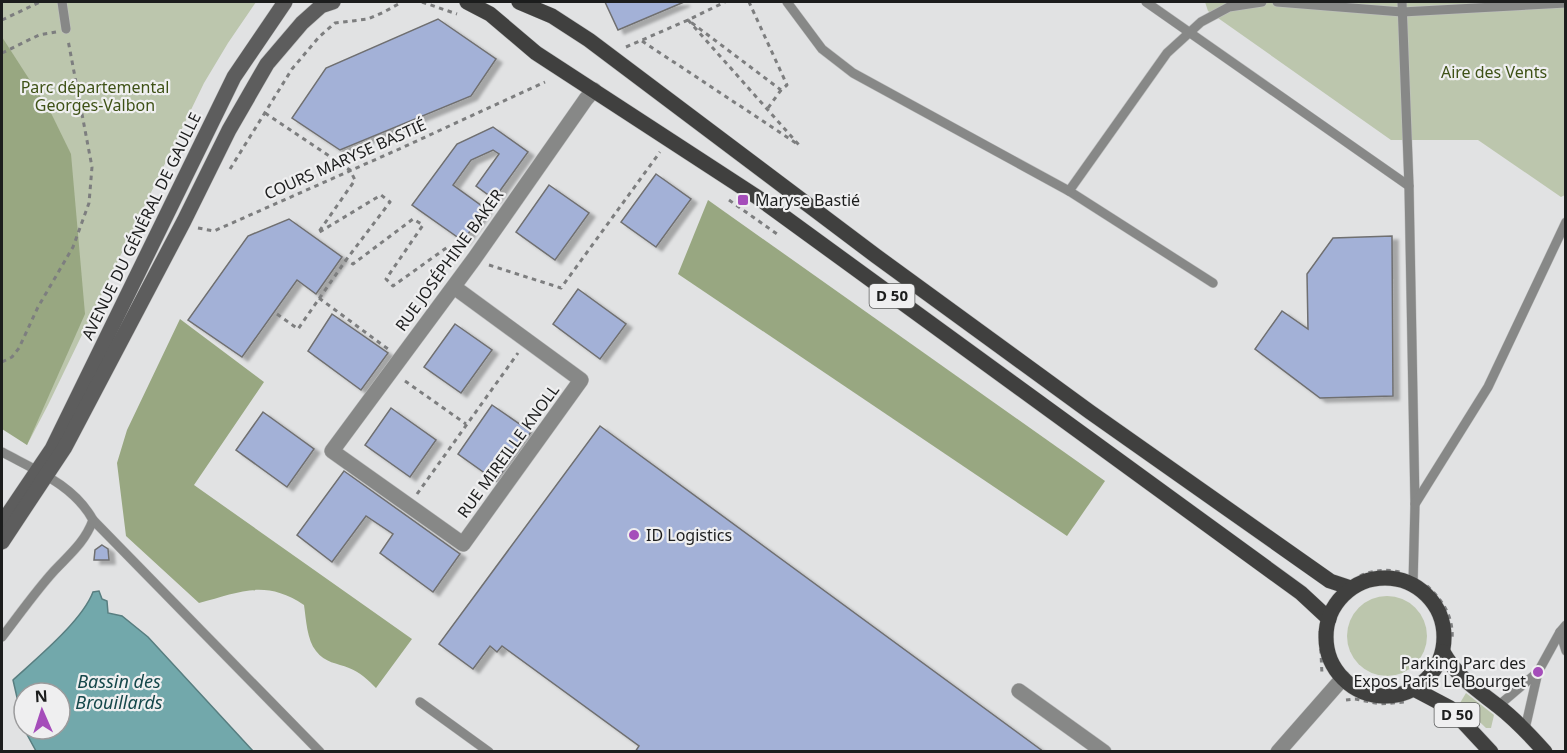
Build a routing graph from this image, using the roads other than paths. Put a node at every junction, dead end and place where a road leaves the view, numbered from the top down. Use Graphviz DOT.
graph roads {
  1 [pos="62,2"];
  2 [pos="285,2"];
  3 [pos="333,2"];
  4 [pos="467,2"];
  5 [pos="519,2"];
  6 [pos="786,2"];
  7 [pos="1146,2"];
  8 [pos="1262,2"];
  9 [pos="1277,2"];
  10 [pos="1566,3"];
  11 [pos="1402,7"];
  12 [pos="66,30"];
  13 [pos="1190,32"];
  14 [pos="594,90"];
  15 [pos="1409,186"];
  16 [pos="1069,191"];
  17 [pos="1566,222"];
  18 [pos="1213,282"];
  19 [pos="454,287"];
  20 [pos="2,452"];
  21 [pos="43,473"];
  22 [pos="1416,504"];
  23 [pos="408,505"];
  24 [pos="93,520"];
  25 [pos="2,523"];
  26 [pos="2,542"];
  27 [pos="1414,580"];
  28 [pos="1347,587"];
  29 [pos="1326,617"];
  30 [pos="1563,629"];
  31 [pos="2,637"];
  32 [pos="1566,651"];
  33 [pos="1445,656"];
  34 [pos="1538,672"];
  35 [pos="1343,678"];
  36 [pos="1019,691"];
  37 [pos="1419,691"];
  38 [pos="420,702"];
  39 [pos="1498,706"];
  40 [pos="1525,729"];
  41 [pos="320,752"];
  42 [pos="489,752"];
  43 [pos="1104,752"];
  44 [pos="1278,752"];
  45 [pos="1491,752"];
  46 [pos="1545,752"];
  1 -- 12 [label="lane"];
  2 -- 21 [label="main road, AVENUE DU GÉNÉRAL DE GAULLE"];
  3 -- 21 [label="main road, AVENUE DU GÉNÉRAL DE GAULLE"];
  4 -- 14 [label="main road, D 50"];
  5 -- 28 [label="main road, D 50"];
  6 -- 16 [label="lane"];
  7 -- 13 [label="lane"];
  8 -- 13 [label="lane"];
  9 -- 11 [label="lane"];
  10 -- 11 [label="lane"];
  11 -- 15 [label="lane"];
  13 -- 15 [label="lane"];
  13 -- 16 [label="lane"];
  14 -- 19 [label="street, RUE JOSÉPHINE BAKER"];
  14 -- 29 [label="main road, D 50"];
  15 -- 22 [label="lane"];
  16 -- 18 [label="lane"];
  17 -- 22 [label="lane"];
  19 -- 23 [label="street, RUE JOSÉPHINE BAKER"];
  19 -- 23 [label="street, RUE MIREILLE KNOLL"];
  20 -- 21 [label="lane"];
  21 -- 24 [label="lane"];
  21 -- 25 [label="main road"];
  21 -- 26 [label="main road"];
  22 -- 27 [label="lane"];
  24 -- 31 [label="lane"];
  24 -- 41 [label="lane"];
  27 -- 28 [label="main road"];
  27 -- 33 [label="main road"];
  28 -- 29 [label="main road"];
  29 -- 35 [label="main road"];
  30 -- 32 [label="lane"];
  30 -- 34 [label="lane"];
  33 -- 37 [label="main road"];
  33 -- 39 [label="main road, D 50"];
  34 -- 39 [label="lane"];
  34 -- 40 [label="lane"];
  35 -- 37 [label="main road"];
  35 -- 44 [label="street"];
  36 -- 43 [label="street"];
  37 -- 45 [label="main road, D 50"];
  38 -- 42 [label="lane"];
  39 -- 40 [label="main road, D 50"];
  40 -- 46 [label="main road, D 50"];
}
